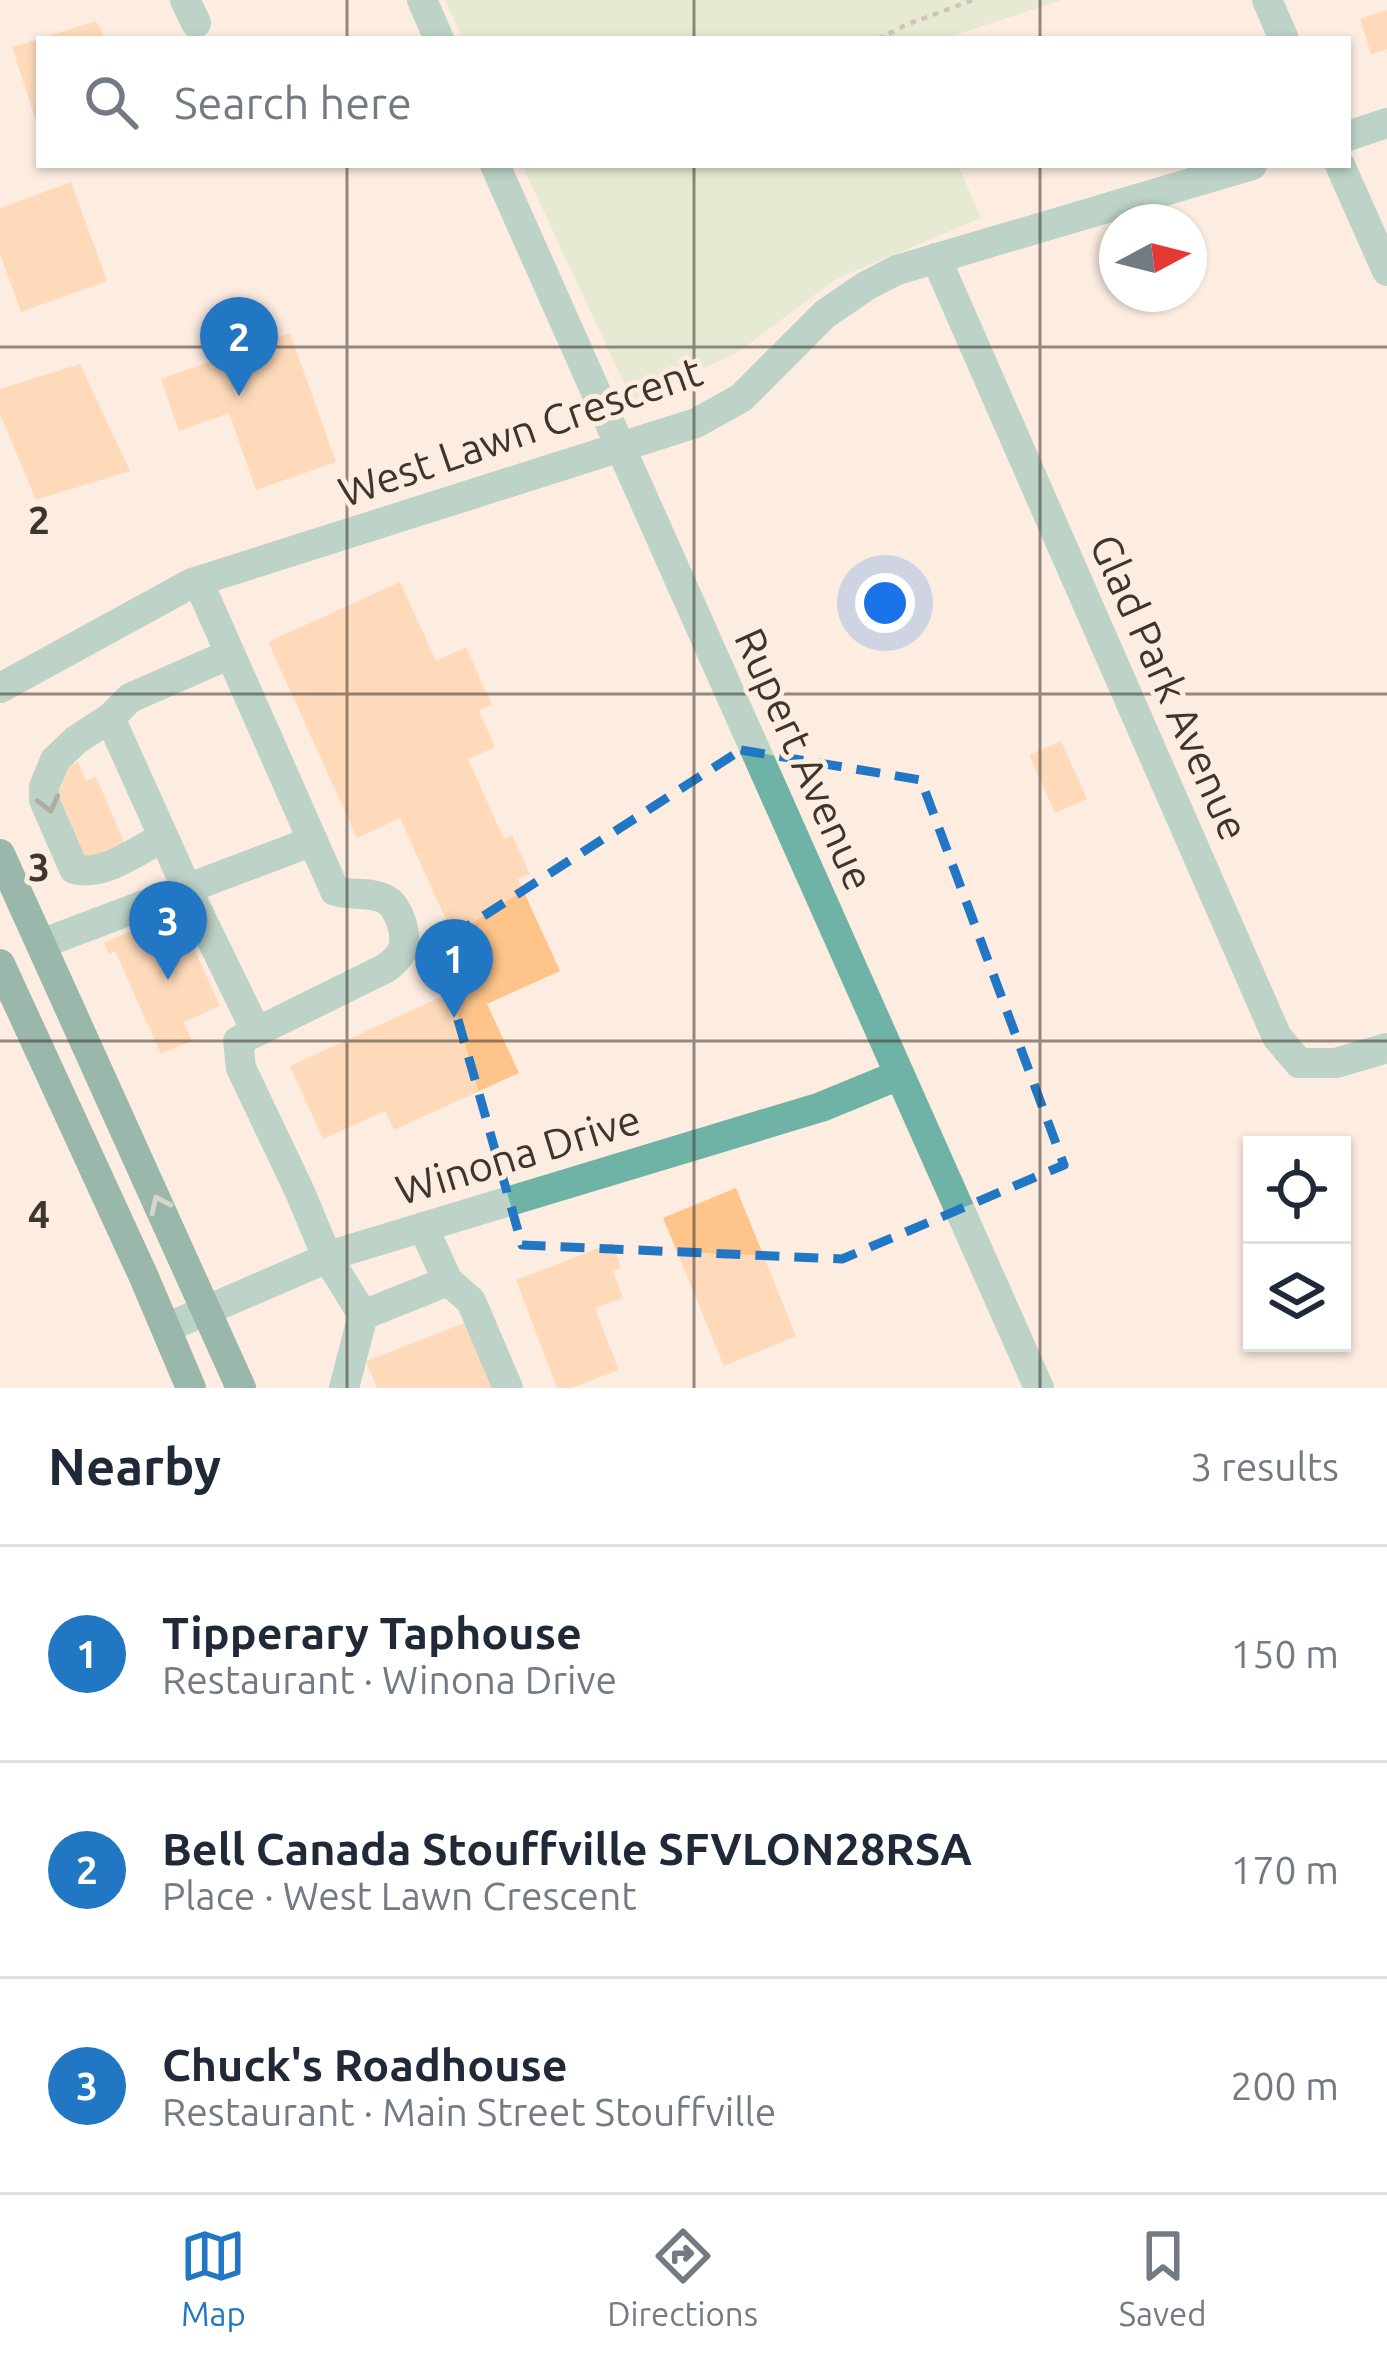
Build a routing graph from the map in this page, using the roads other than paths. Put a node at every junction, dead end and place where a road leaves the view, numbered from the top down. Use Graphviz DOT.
graph roads {
  1 [pos="422,0"];
  2 [pos="1267,0"];
  3 [pos="438,36"];
  4 [pos="1283,36"];
  5 [pos="1387,123"];
  6 [pos="1351,135"];
  7 [pos="496,168"];
  8 [pos="1242,168"];
  9 [pos="1341,168"];
  10 [pos="936,258"];
  11 [pos="1387,271"];
  12 [pos="621,447"];
  13 [pos="198,581"];
  14 [pos="230,654"];
  15 [pos="0,688"];
  16 [pos="110,718"];
  17 [pos="163,837"];
  18 [pos="313,841"];
  19 [pos="0,854"];
  20 [pos="187,889"];
  21 [pos="41,944"];
  22 [pos="0,964"];
  23 [pos="256,1031"];
  24 [pos="1387,1048"];
  25 [pos="899,1075"];
  26 [pos="423,1227"];
  27 [pos="327,1257"];
  28 [pos="448,1281"];
  29 [pos="206,1312"];
  30 [pos="363,1315"];
  31 [pos="166,1328"];
  32 [pos="191,1388"];
  33 [pos="241,1388"];
  34 [pos="344,1388"];
  35 [pos="508,1388"];
  36 [pos="1039,1388"];
  1 -- 3 [label="street"];
  2 -- 4 [label="street"];
  5 -- 6 [label="street"];
  7 -- 12 [label="street, Rupert Avenue"];
  8 -- 10 [label="street, West Lawn Crescent"];
  9 -- 11 [label="street"];
  10 -- 12 [label="street, West Lawn Crescent"];
  10 -- 24 [label="street, Glad Park Avenue"];
  12 -- 13 [label="street, West Lawn Crescent"];
  12 -- 25 [label="street, Rupert Avenue"];
  13 -- 14 [label="street"];
  13 -- 15 [label="street, West Lawn Crescent"];
  14 -- 16 [label="street"];
  14 -- 18 [label="street"];
  16 -- 17 [label="street"];
  16 -- 17 [label="street, one-way"];
  17 -- 20 [label="street"];
  18 -- 20 [label="street"];
  18 -- 23 [label="street"];
  19 -- 21 [label="main road"];
  20 -- 21 [label="street"];
  20 -- 23 [label="street"];
  29 -- 21 [label="main road, one-way"];
  22 -- 31 [label="main road"];
  23 -- 27 [label="street"];
  25 -- 26 [label="street, Winona Drive"];
  25 -- 36 [label="street, Rupert Avenue"];
  26 -- 27 [label="street, Winona Drive"];
  26 -- 28 [label="street"];
  27 -- 29 [label="street, Winona Drive"];
  27 -- 30 [label="street"];
  28 -- 30 [label="street"];
  28 -- 35 [label="street"];
  29 -- 31 [label="street, Winona Drive"];
  29 -- 33 [label="main road"];
  30 -- 34 [label="street"];
  31 -- 32 [label="main road"];
}
